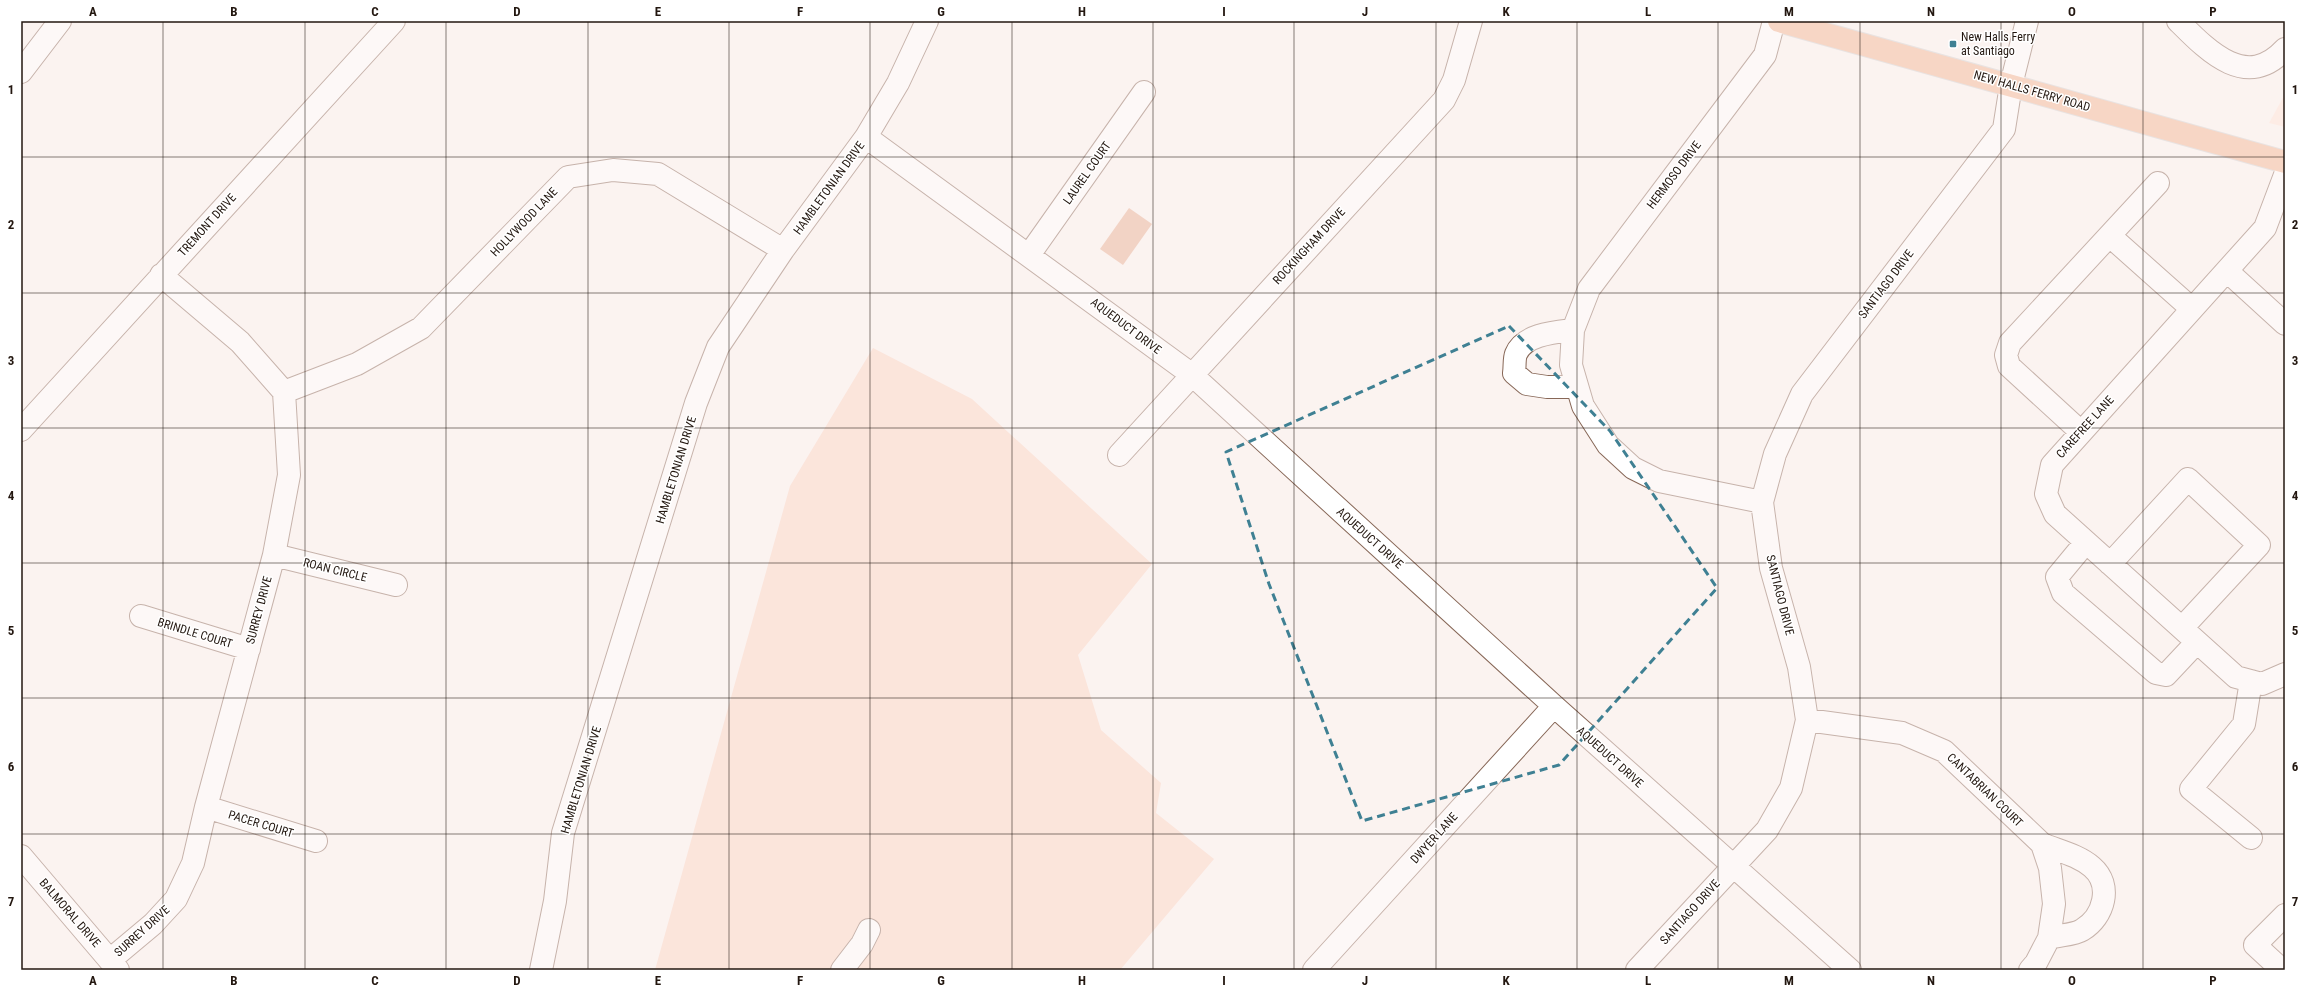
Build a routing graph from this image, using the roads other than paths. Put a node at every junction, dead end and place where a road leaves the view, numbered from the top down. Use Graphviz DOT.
graph roads {
  1 [pos="60,21"];
  2 [pos="394,21"];
  3 [pos="926,21"];
  4 [pos="1471,21"];
  5 [pos="1774,21"];
  6 [pos="1779,21"];
  7 [pos="2027,21"];
  8 [pos="2178,21"];
  9 [pos="2285,49"];
  10 [pos="21,72"];
  11 [pos="2011,85"];
  12 [pos="1144,92"];
  13 [pos="866,137"];
  14 [pos="2285,162"];
  15 [pos="2285,175"];
  16 [pos="2158,183"];
  17 [pos="2110,236"];
  18 [pos="783,250"];
  19 [pos="1029,255"];
  20 [pos="2227,271"];
  21 [pos="161,275"];
  22 [pos="2192,309"];
  23 [pos="2285,324"];
  24 [pos="1573,330"];
  25 [pos="1191,374"];
  26 [pos="1577,387"];
  27 [pos="284,392"];
  28 [pos="21,430"];
  29 [pos="2081,432"];
  30 [pos="1119,455"];
  31 [pos="1762,502"];
  32 [pos="2086,542"];
  33 [pos="274,555"];
  34 [pos="2110,564"];
  35 [pos="396,585"];
  36 [pos="141,616"];
  37 [pos="2189,635"];
  38 [pos="249,649"];
  39 [pos="2285,674"];
  40 [pos="2256,683"];
  41 [pos="1554,706"];
  42 [pos="1807,720"];
  43 [pos="206,807"];
  44 [pos="2251,838"];
  45 [pos="316,841"];
  46 [pos="2042,844"];
  47 [pos="21,856"];
  48 [pos="1732,866"];
  49 [pos="2285,915"];
  50 [pos="869,930"];
  51 [pos="2049,938"];
  52 [pos="114,965"];
  53 [pos="541,970"];
  54 [pos="842,970"];
  55 [pos="1314,970"];
  56 [pos="1637,970"];
  57 [pos="1850,970"];
  58 [pos="2030,970"];
  59 [pos="2282,970"];
  1 -- 10 [label="street"];
  2 -- 21 [label="street, TREMONT DRIVE"];
  3 -- 13 [label="street, HAMBLETONIAN DRIVE"];
  4 -- 25 [label="street, ROCKINGHAM DRIVE"];
  5 -- 24 [label="street, HERMOSO DRIVE"];
  6 -- 11 [label="main road, NEW HALLS FERRY ROAD"];
  7 -- 11 [label="street, SANTIAGO DRIVE"];
  8 -- 9 [label="street"];
  11 -- 14 [label="main road, NEW HALLS FERRY ROAD"];
  11 -- 31 [label="street, SANTIAGO DRIVE"];
  12 -- 19 [label="street, LAUREL COURT"];
  13 -- 18 [label="street, HAMBLETONIAN DRIVE"];
  13 -- 19 [label="street, AQUEDUCT DRIVE"];
  15 -- 20 [label="street, CAREFREE LANE"];
  16 -- 17 [label="street"];
  17 -- 22 [label="street"];
  17 -- 29 [label="street"];
  18 -- 27 [label="street, HOLLYWOOD LANE"];
  18 -- 53 [label="street, HAMBLETONIAN DRIVE"];
  19 -- 25 [label="street, AQUEDUCT DRIVE"];
  20 -- 22 [label="street, CAREFREE LANE"];
  20 -- 23 [label="street"];
  21 -- 27 [label="street"];
  21 -- 28 [label="street, TREMONT DRIVE"];
  22 -- 29 [label="street, CAREFREE LANE"];
  24 -- 26 [label="street, HERMOSO DRIVE"];
  24 -- 26 [label="street"];
  25 -- 30 [label="street, ROCKINGHAM DRIVE"];
  25 -- 41 [label="street, AQUEDUCT DRIVE"];
  26 -- 31 [label="street, HERMOSO DRIVE"];
  27 -- 33 [label="street, SURREY DRIVE"];
  29 -- 32 [label="street, CAREFREE LANE"];
  31 -- 42 [label="street, SANTIAGO DRIVE"];
  32 -- 34 [label="street, CAREFREE LANE"];
  32 -- 37 [label="street"];
  33 -- 35 [label="street, ROAN CIRCLE"];
  33 -- 38 [label="street, SURREY DRIVE"];
  34 -- 37 [label="street, CAREFREE LANE"];
  34 -- 37 [label="street"];
  36 -- 38 [label="street, BRINDLE COURT"];
  37 -- 40 [label="street, CAREFREE LANE"];
  38 -- 43 [label="street, SURREY DRIVE"];
  39 -- 40 [label="street"];
  40 -- 44 [label="street"];
  41 -- 48 [label="street, AQUEDUCT DRIVE"];
  41 -- 55 [label="street, DWYER LANE"];
  42 -- 46 [label="street, CANTABRIAN COURT"];
  42 -- 48 [label="street, SANTIAGO DRIVE"];
  43 -- 45 [label="street, PACER COURT"];
  43 -- 52 [label="street, SURREY DRIVE"];
  46 -- 51 [label="street, CANTABRIAN COURT"];
  46 -- 51 [label="street, CANTABRIAN COURT"];
  47 -- 52 [label="street, BALMORAL DRIVE"];
  48 -- 56 [label="street, SANTIAGO DRIVE"];
  48 -- 57 [label="street, AQUEDUCT DRIVE"];
  49 -- 59 [label="street"];
  50 -- 54 [label="street"];
  51 -- 58 [label="street, CANTABRIAN COURT"];
}
